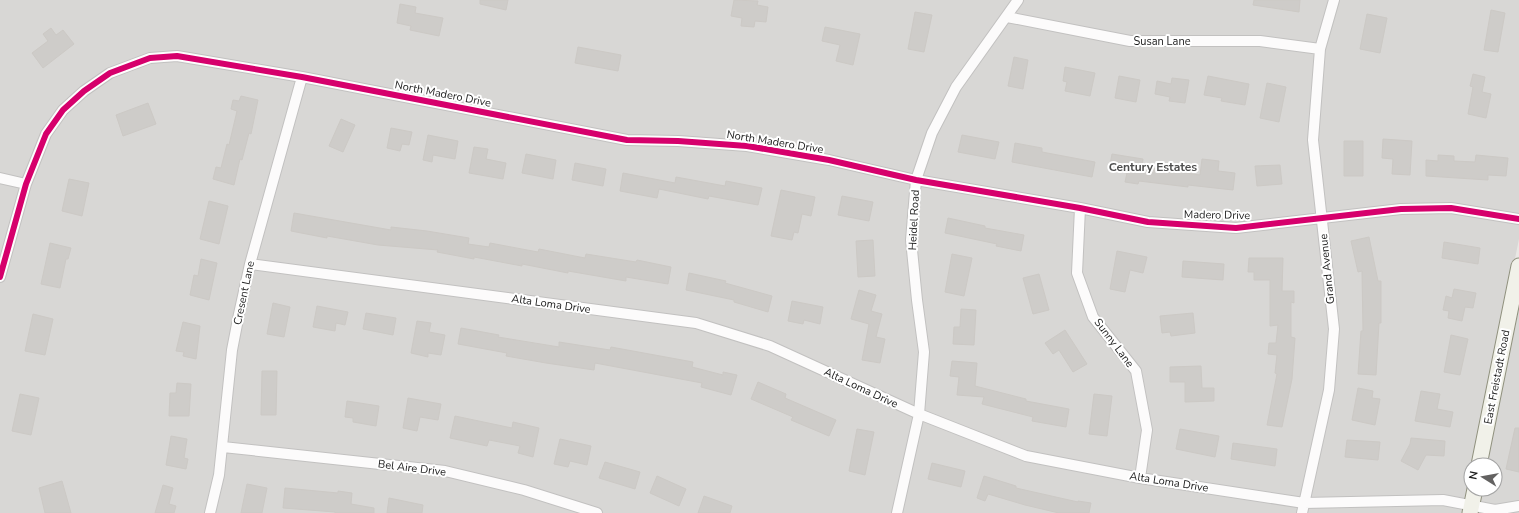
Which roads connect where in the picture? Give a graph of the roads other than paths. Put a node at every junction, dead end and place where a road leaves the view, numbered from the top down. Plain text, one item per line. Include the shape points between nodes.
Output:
1 (1018, 0) edge
2 (1334, 0) edge
3 (1007, 17) junction
4 (1320, 49) junction
5 (302, 77) junction
6 (0, 178) edge
7 (916, 180) junction
8 (26, 184) junction
9 (1080, 208) junction
10 (1321, 219) junction
11 (1519, 219) edge
12 (250, 264) junction
13 (1519, 266) edge
14 (0, 277) edge
15 (919, 414) junction
16 (222, 447) junction
17 (1481, 457) edge
18 (1140, 478) junction
19 (1472, 497) edge
20 (1519, 506) edge
21 (1303, 508) edge
22 (1470, 509) edge
23 (1497, 512) edge
24 (210, 513) edge
25 (597, 513) edge
26 (897, 513) edge

1 - 3 street, Heidel Road
2 - 4 street, Grand Avenue
3 - 4 street, Susan Lane via 1130,41 1260,41
3 - 7 street, Heidel Road via 956,87 932,133
4 - 10 street, Grand Avenue via 1313,140
5 - 7 street, North Madero Drive via 626,140 747,146 829,160
5 - 8 street, North Madero Drive via 178,56 150,58 110,73 63,110 46,134
5 - 12 street, Cresent Lane
6 - 8 street
7 - 9 street, Madero Drive
7 - 15 street, Heidel Road via 911,240 924,352
8 - 14 street, North Madero Drive
9 - 10 street, Madero Drive via 1148,222 1236,228
9 - 18 street, Sunny Lane via 1077,273 1093,317 1136,372 1147,430
10 - 11 street, Madero Drive via 1402,209 1451,208
10 - 21 street, Grand Avenue via 1334,329 1329,390
12 - 15 street, Alta Loma Drive via 696,323 770,346
12 - 16 street, Cresent Lane via 232,350
13 - 17 street, East Freistadt Road
15 - 18 street, Alta Loma Drive via 1026,456
15 - 26 street, Heidel Road
16 - 24 street, Cresent Lane via 219,475
16 - 25 street, Bel Aire Drive via 445,471 524,490
18 - 21 street, Alta Loma Drive
19 - 22 street
20 - 23 street
21 - 22 street, Alta Loma Drive via 1444,500
22 - 23 street, Alta Loma Drive

